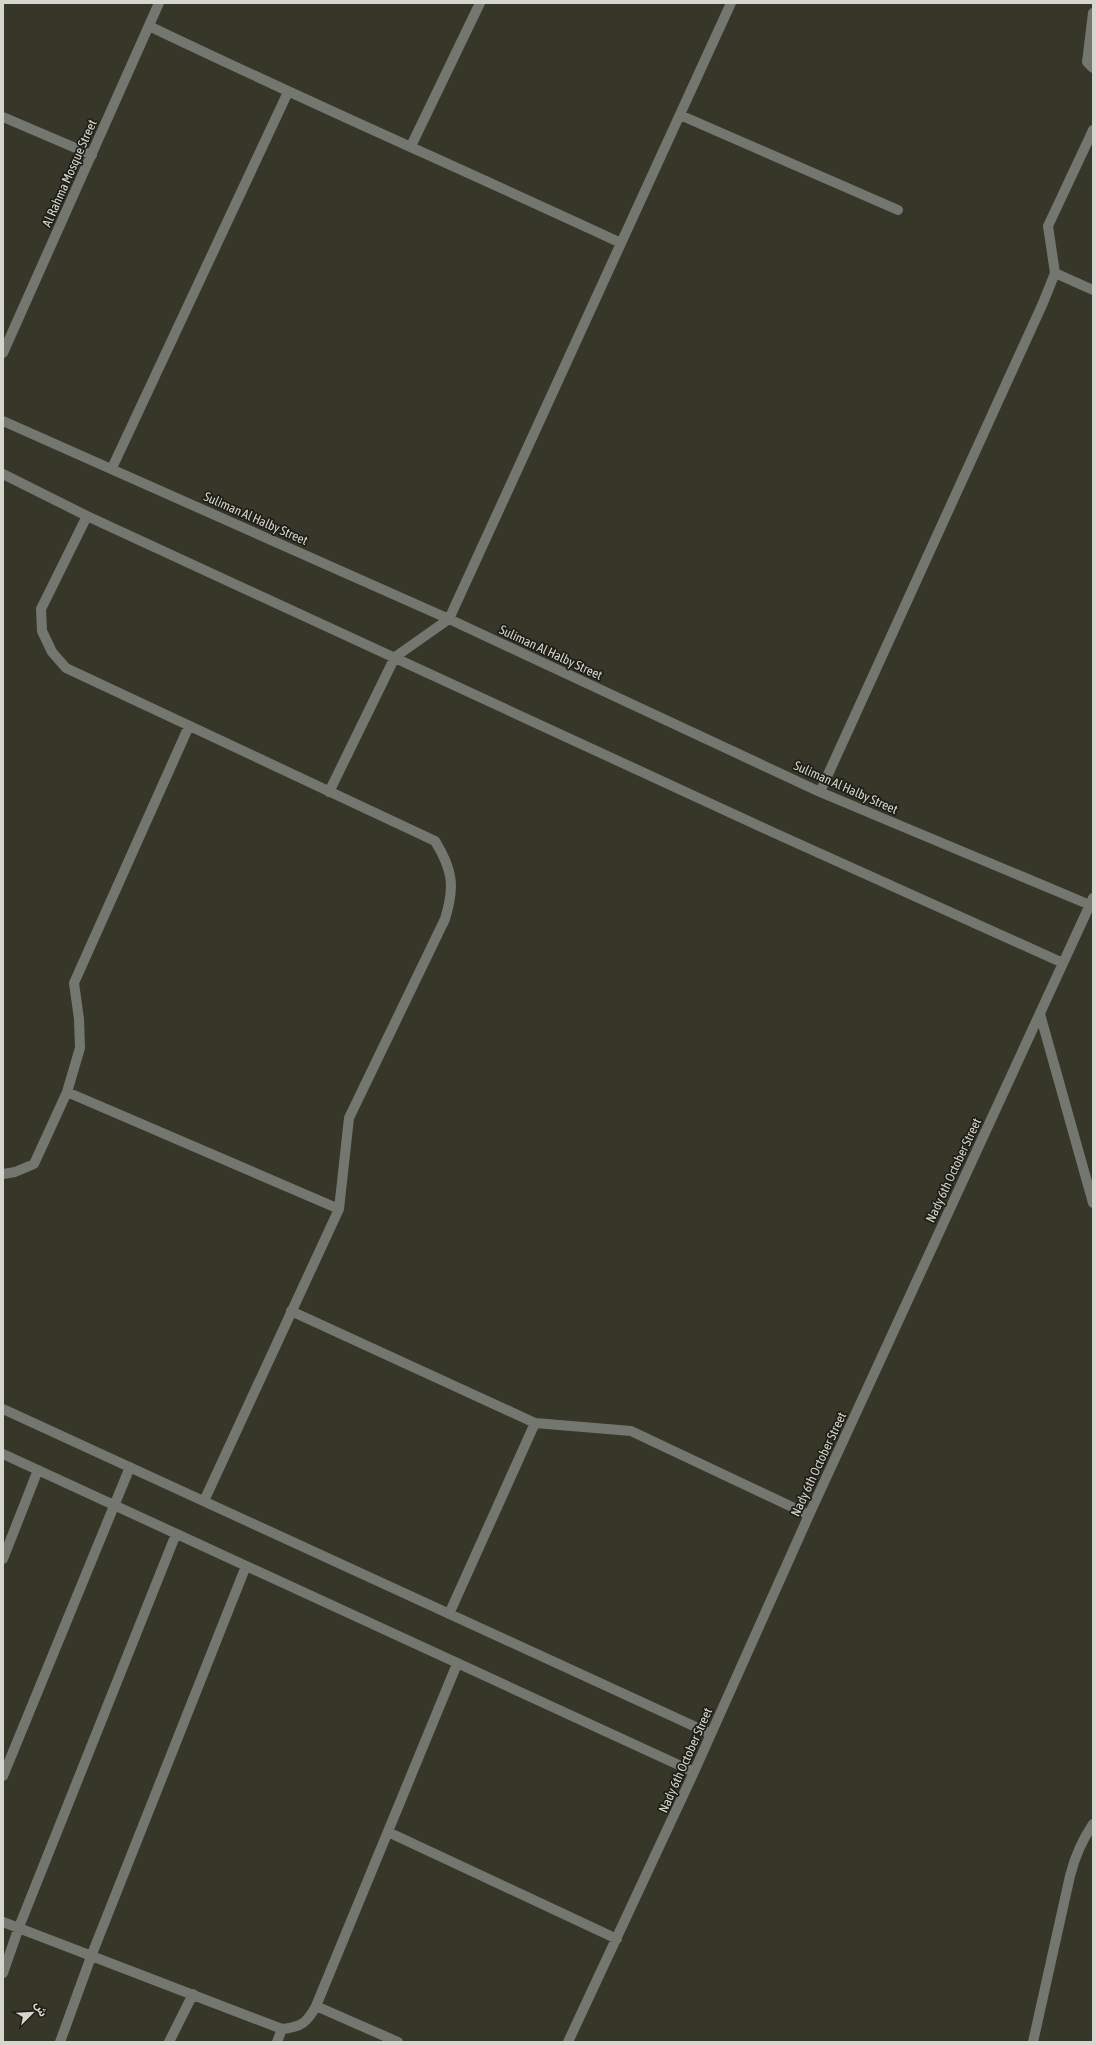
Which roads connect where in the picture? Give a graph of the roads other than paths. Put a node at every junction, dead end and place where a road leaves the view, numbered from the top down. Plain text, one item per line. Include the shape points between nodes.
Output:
1 (159, 3) edge
2 (480, 3) edge
3 (732, 3) edge
4 (1093, 13) edge
5 (149, 26) junction
6 (1093, 68) edge
7 (288, 92) junction
8 (680, 115) junction
9 (3, 117) edge
10 (1093, 130) edge
11 (411, 146) junction
12 (92, 155) junction
13 (898, 210) dead end
14 (621, 243) junction
15 (1055, 273) junction
16 (1093, 290) edge
17 (3, 353) edge
18 (3, 421) edge
19 (112, 468) junction
20 (3, 474) edge
21 (87, 516) junction
22 (449, 619) junction
23 (396, 657) junction
24 (189, 726) junction
25 (329, 792) junction
26 (820, 792) junction
27 (1091, 902) edge
28 (1063, 963) junction
29 (1040, 1014) junction
30 (67, 1092) junction
31 (3, 1174) edge
32 (1093, 1203) edge
33 (339, 1209) junction
34 (291, 1311) junction
35 (3, 1409) edge
36 (535, 1423) junction
37 (3, 1454) edge
38 (130, 1467) junction
39 (38, 1470) junction
40 (204, 1501) junction
41 (114, 1506) junction
42 (809, 1515) junction
43 (176, 1534) junction
44 (3, 1559) edge
45 (246, 1566) junction
46 (449, 1614) junction
47 (458, 1664) junction
48 (711, 1734) junction
49 (694, 1772) junction
50 (3, 1776) edge
51 (1093, 1824) edge
52 (388, 1832) junction
53 (3, 1922) edge
54 (19, 1928) junction
55 (617, 1939) junction
56 (92, 1954) junction
57 (3, 1974) edge
58 (193, 1994) junction
59 (316, 2006) junction
60 (282, 2029) junction
61 (60, 2042) edge
62 (169, 2042) edge
63 (277, 2042) edge
64 (398, 2042) edge
65 (568, 2042) edge
66 (1033, 2042) edge

1 - 5 street, Al Rahma Mosque Street
2 - 11 street
3 - 8 street
4 - 6 street via 1087,62
5 - 7 street
5 - 12 street, Al Rahma Mosque Street
7 - 11 street
7 - 19 street
8 - 13 street
8 - 14 street
9 - 12 street
10 - 15 street via 1048,226
11 - 14 street
12 - 17 street, Al Rahma Mosque Street
14 - 22 street
15 - 16 street
15 - 26 street
18 - 19 street, Suliman Al Halby Street
19 - 22 street, Suliman Al Halby Street
20 - 21 street
21 - 23 street
21 - 24 street via 41,609 42,631 52,652 66,668
22 - 23 street
22 - 26 street, Suliman Al Halby Street
23 - 25 street
23 - 28 street via 770,831
24 - 25 street
24 - 30 street via 74,983 80,1048
25 - 33 street via 435,841 446,859 452,879 451,899 445,919 349,1118
26 - 27 street, Suliman Al Halby Street
27 - 28 street, Nady 6th October Street
28 - 29 street, Nady 6th October Street
29 - 32 street
29 - 42 street, Nady 6th October Street
30 - 31 street via 34,1164
30 - 33 street
33 - 34 street
34 - 36 street
34 - 40 street
35 - 38 street
36 - 42 street via 631,1431
36 - 46 street
37 - 39 street
38 - 40 street
38 - 41 street
39 - 41 street
39 - 44 street
40 - 46 street
41 - 43 street
41 - 50 street
42 - 48 street, Nady 6th October Street
43 - 45 street
43 - 54 street
45 - 47 street
45 - 56 street
46 - 48 street
47 - 49 street
47 - 52 street
48 - 49 street, Nady 6th October Street
49 - 55 street, Nady 6th October Street
51 - 66 street via 1075,1856
52 - 55 street
52 - 59 street
53 - 54 street
54 - 56 street
54 - 57 street
55 - 65 street, Nady 6th October Street
56 - 58 street
56 - 61 street
58 - 60 street
58 - 62 street
59 - 60 street via 309,2019 295,2028
59 - 64 street
60 - 63 street

